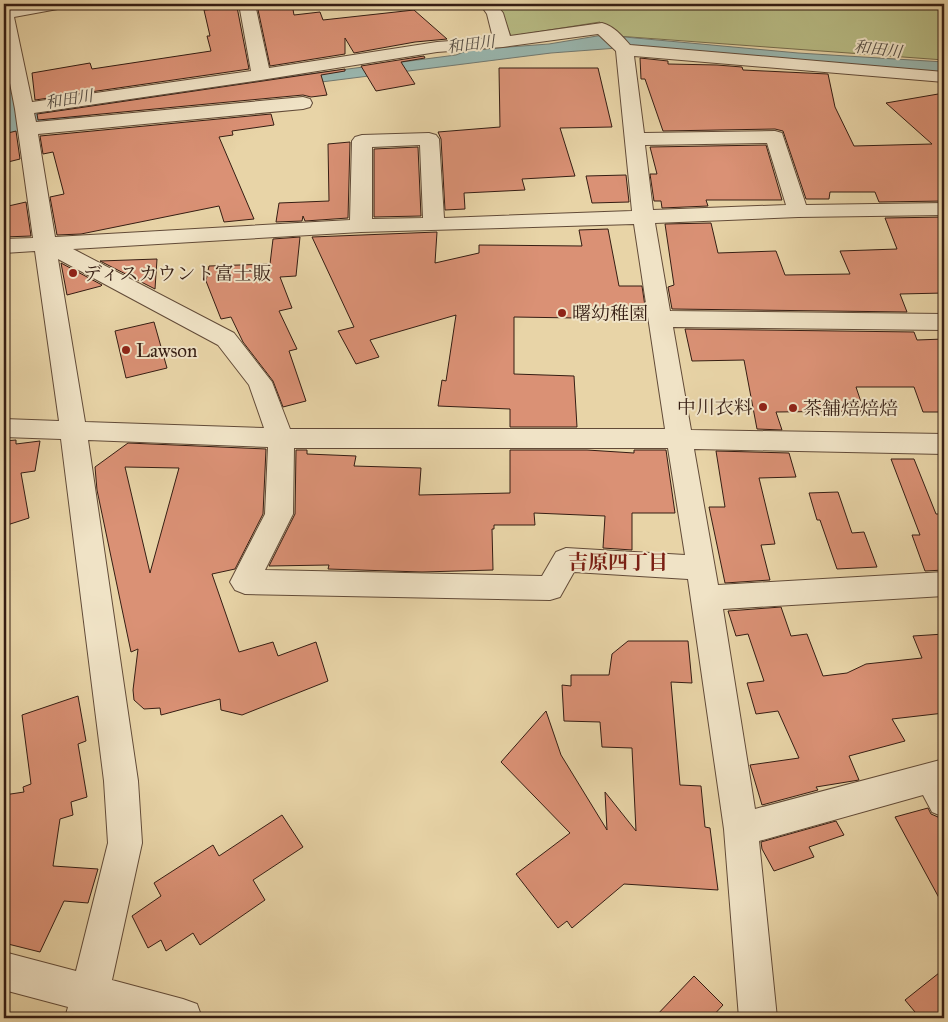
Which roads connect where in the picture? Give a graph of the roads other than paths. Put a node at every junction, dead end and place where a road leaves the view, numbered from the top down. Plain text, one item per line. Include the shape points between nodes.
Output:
1 (57, 4) edge
2 (247, 4) edge
3 (488, 4) edge
4 (4, 13) edge
5 (503, 42) junction
6 (625, 50) junction
7 (261, 76) junction
8 (944, 77) edge
9 (303, 103) dead end
10 (24, 109) junction
11 (27, 129) junction
12 (636, 139) junction
13 (944, 209) edge
14 (798, 211) junction
15 (643, 216) junction
16 (434, 224) junction
17 (362, 226) junction
18 (45, 243) junction
19 (4, 246) edge
20 (660, 319) junction
21 (944, 322) edge
22 (4, 428) edge
23 (73, 429) junction
24 (281, 438) junction
25 (680, 439) junction
26 (944, 444) edge
27 (701, 568) junction
28 (944, 584) edge
29 (706, 598) junction
30 (940, 784) edge
31 (740, 828) junction
32 (4, 971) edge
33 (87, 1006) edge
34 (183, 1018) edge
35 (758, 1018) edge

1 - 4 street
2 - 7 street
3 - 5 street via 495,13
4 - 10 street
5 - 6 street via 602,28
5 - 7 street via 437,47
6 - 8 street
6 - 12 street
7 - 10 street
9 - 11 street
10 - 11 street
11 - 18 street
12 - 14 street via 775,137
12 - 15 street
13 - 14 street
14 - 15 street
15 - 16 street
15 - 20 street
16 - 17 street
16 - 17 street via 429,139 362,141
17 - 18 street
18 - 19 street
18 - 23 street
18 - 24 street via 226,339 260,382
20 - 21 street
20 - 25 street
22 - 23 street
23 - 24 street
23 - 33 street via 121,781 125,843
24 - 25 street
24 - 27 street via 279,514 245,582 550,588 566,560
25 - 26 street
25 - 27 street
27 - 29 street
28 - 29 street
29 - 31 street
30 - 31 street
31 - 35 street
32 - 33 street
33 - 34 street

